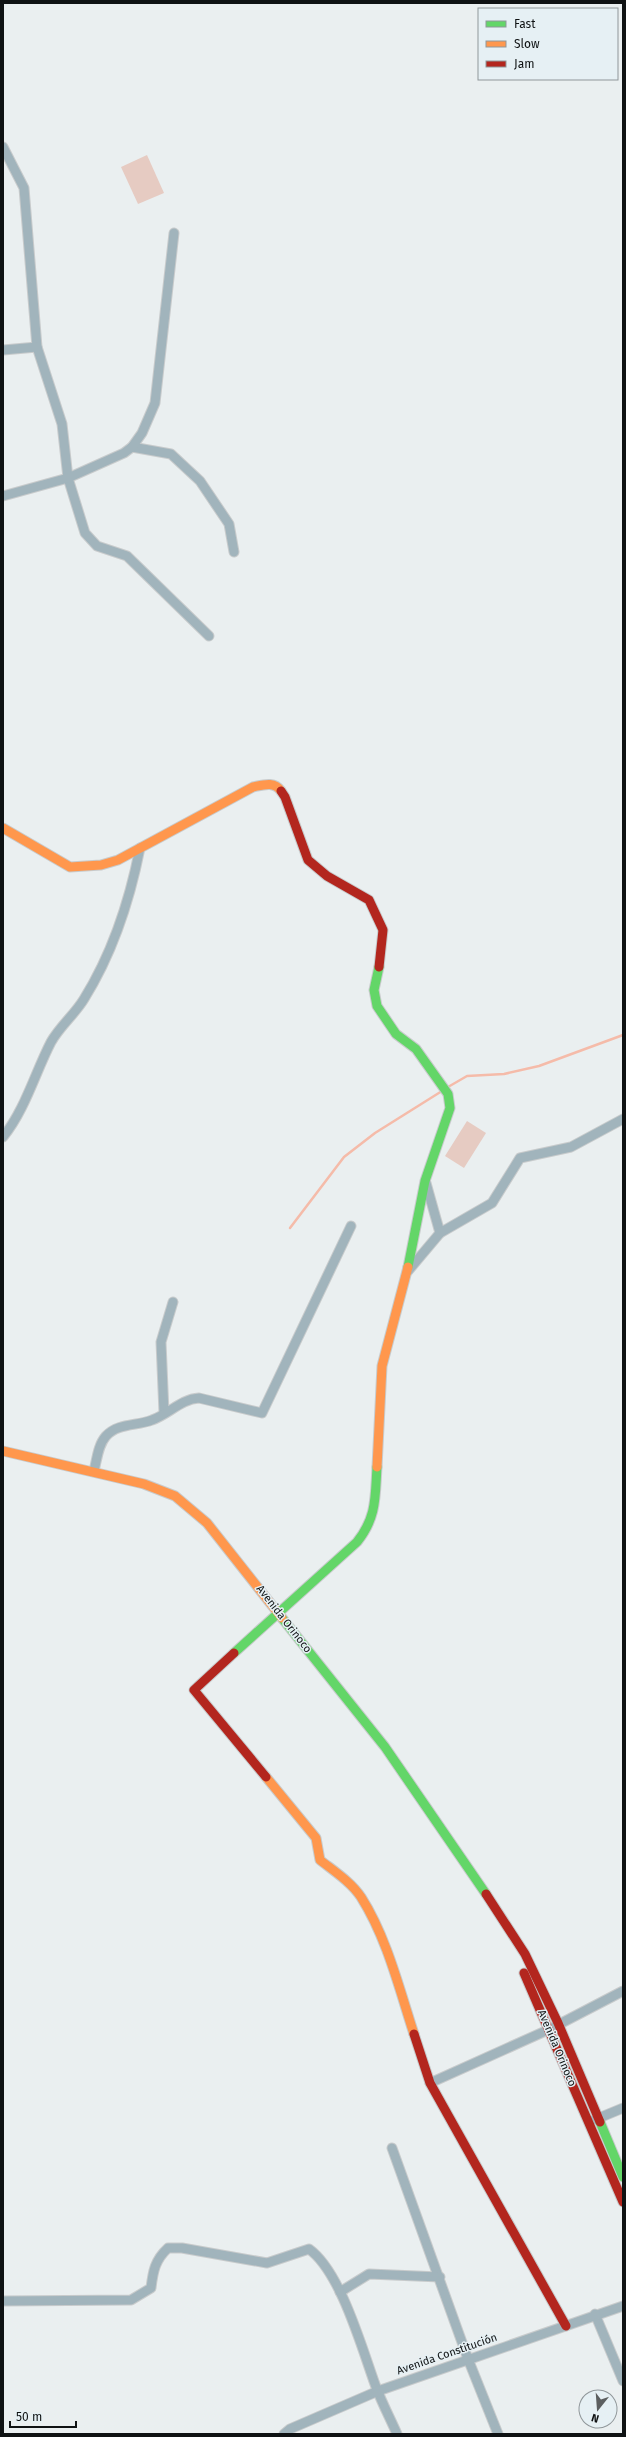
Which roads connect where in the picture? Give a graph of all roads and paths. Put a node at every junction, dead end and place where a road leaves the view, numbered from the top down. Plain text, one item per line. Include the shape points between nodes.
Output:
1 (3, 147) edge
2 (174, 234) dead end
3 (37, 347) junction
4 (3, 350) edge
5 (132, 447) junction
6 (68, 478) junction
7 (3, 496) edge
8 (234, 552) dead end
9 (209, 636) dead end
10 (3, 828) edge
11 (140, 848) junction
12 (623, 1119) edge
13 (3, 1137) edge
14 (425, 1181) junction
15 (352, 1226) dead end
16 (440, 1233) junction
17 (407, 1272) junction
18 (173, 1302) dead end
19 (164, 1414) junction
20 (3, 1451) edge
21 (94, 1471) junction
22 (280, 1613) junction
23 (487, 1896) junction
24 (623, 1991) edge
25 (558, 2023) junction
26 (550, 2029) junction
27 (430, 2083) junction
28 (623, 2108) edge
29 (593, 2121) junction
30 (392, 2148) dead end
31 (623, 2177) edge
32 (623, 2202) edge
33 (440, 2277) junction
34 (340, 2292) junction
35 (3, 2301) edge
36 (623, 2306) edge
37 (595, 2314) junction
38 (566, 2326) junction
39 (468, 2359) junction
40 (623, 2381) edge
41 (378, 2391) junction
42 (284, 2434) edge
43 (397, 2434) edge
44 (498, 2434) edge

1 - 3 street via 24,188
2 - 5 street via 155,403 142,433
3 - 4 street
3 - 6 street via 62,424
5 - 6 street
5 - 8 street via 171,454 200,481 229,524
6 - 7 street
6 - 9 street via 86,533 93,542 97,546 128,556
10 - 11 street via 70,867 101,865 118,860
11 - 13 street via 134,879 103,964 84,1000 56,1033 27,1096
11 - 14 street via 253,787 269,784 278,787 308,860 327,876 369,900 383,930 382,955 374,990 377,1006 387,1023 416,1050 448,1094 450,1108
12 - 16 street via 571,1147 520,1158 492,1203
14 - 16 street
14 - 17 street
15 - 19 street via 262,1413 191,1398
16 - 17 street
17 - 22 street via 382,1366 375,1507 368,1528 357,1542
18 - 19 street via 161,1342
19 - 21 street via 153,1420 115,1428 98,1450
20 - 21 street, Avenida Orinoco
21 - 22 street, Avenida Orinoco via 175,1496 190,1507 207,1523
22 - 23 street, Avenida Orinoco via 385,1747
22 - 27 street via 194,1690 316,1838 320,1860 343,1878 360,1896 381,1934
23 - 25 street, Avenida Orinoco via 525,1954
23 - 26 street, Avenida Orinoco
24 - 25 street
25 - 26 street
25 - 29 street, Avenida Orinoco
26 - 27 street
26 - 29 street, Avenida Orinoco
27 - 38 street
28 - 29 street
29 - 31 street, Avenida Orinoco
29 - 32 street, Avenida Orinoco
30 - 33 street
33 - 34 street via 368,2274
33 - 39 street
34 - 35 street via 319,2257 309,2249 267,2263 182,2248 168,2248 158,2256 151,2288 131,2300
34 - 41 street
36 - 37 street, Avenida Constitución
37 - 38 street, Avenida Constitución
37 - 40 street
38 - 39 street, Avenida Constitución
39 - 41 street, Avenida Constitución
39 - 44 street
41 - 42 street, Avenida Constitución via 290,2429
41 - 43 street

